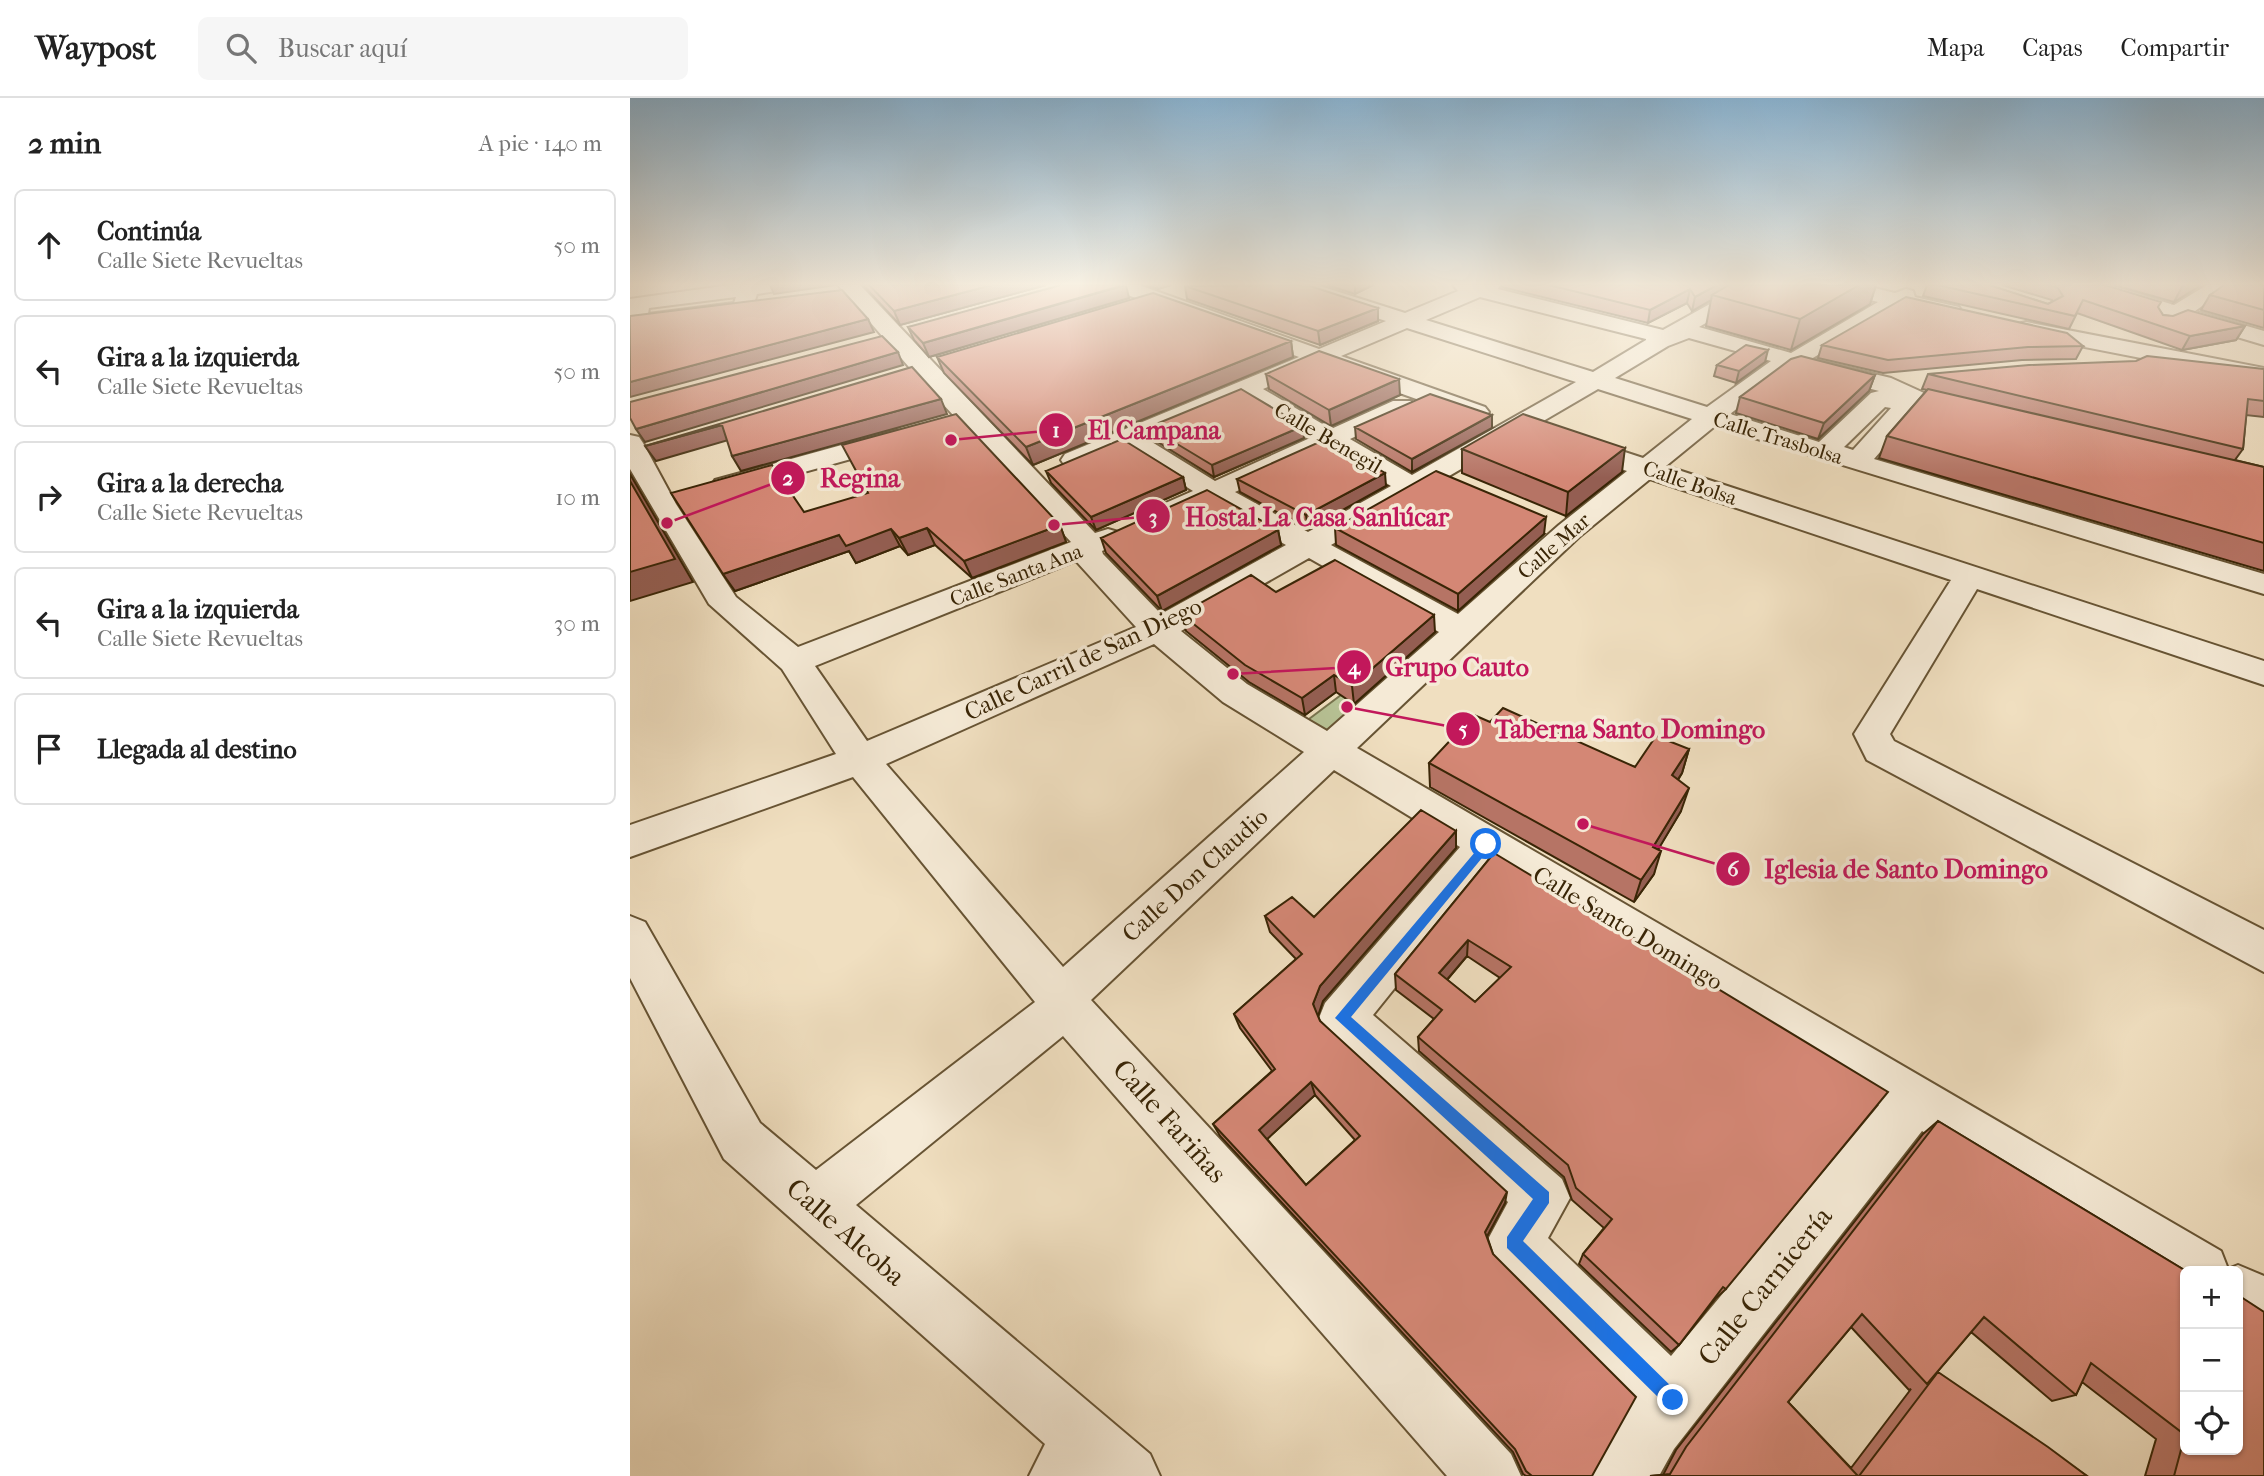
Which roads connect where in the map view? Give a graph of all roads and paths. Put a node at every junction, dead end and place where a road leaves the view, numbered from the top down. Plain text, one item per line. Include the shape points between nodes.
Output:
1 (905, 349) edge
2 (1294, 349) edge
3 (1338, 349) edge
4 (1498, 349) edge
5 (1649, 349) edge
6 (1751, 349) edge
7 (1809, 349) edge
8 (2097, 349) edge
9 (2123, 349) edge
10 (2132, 351) joint
11 (1318, 358) junction
12 (2264, 360) edge
13 (949, 362) edge
14 (1795, 362) junction
15 (2194, 363) junction
16 (923, 369) junction
17 (2264, 375) edge
18 (896, 377) edge
19 (1933, 378) edge
20 (1597, 381) junction
21 (1881, 383) junction
22 (1245, 389) junction
23 (1427, 395) junction
24 (1710, 417) junction
25 (968, 418) junction
26 (1994, 419) edge
27 (942, 425) edge
28 (1519, 426) junction
29 (915, 433) edge
30 (1128, 438) junction
31 (1330, 440) junction
32 (643, 448) edge
33 (1645, 469) junction
34 (1027, 480) junction
35 (1424, 480) junction
36 (1472, 489) edge
37 (1214, 492) junction
38 (684, 497) junction
39 (1308, 545) junction
40 (1086, 548) junction
41 (1969, 577) junction
42 (2264, 584) edge
43 (1157, 630) junction
44 (1461, 630) junction
45 (794, 660) junction
46 (2264, 673) edge
47 (1330, 752) junction
48 (860, 760) junction
49 (630, 841) edge
50 (1486, 844) junction
51 (630, 935) edge
52 (2264, 952) edge
53 (1063, 1002) junction
54 (1914, 1101) junction
55 (814, 1205) junction
56 (2193, 1266) edge
57 (2243, 1296) edge
58 (2264, 1308) edge
59 (1673, 1400) junction
60 (1092, 1464) edge
61 (1489, 1476) edge
62 (1624, 1476) edge

1 - 16 street, Calle Santo Domingo
2 - 11 street, Calle Bolsa
3 - 11 street
4 - 20 street, Calle Trasbolsa
5 - 20 street, Calle Carril de San Diego
6 - 14 street
7 - 14 street, Calle Mar
8 - 15 street via 2109,357 2099,367
9 - 10 street
10 - 15 street
11 - 22 street
11 - 23 street, Calle Bolsa
12 - 15 street
13 - 16 street
14 - 21 street
14 - 24 street, Calle Mar via 1777,368
15 - 17 street
16 - 18 street
16 - 25 street, Calle Santo Domingo
19 - 21 street
20 - 24 street, Calle Trasbolsa
20 - 28 street, Calle Carril de San Diego
21 - 26 street via 1927,402
22 - 30 street
22 - 31 street, Calle Benegil
23 - 28 street, Calle Bolsa
23 - 31 street, Calle Santa Ana
24 - 33 street, Calle Mar
24 - 42 street, Calle Trasbolsa
25 - 27 street
25 - 34 street, Calle Santo Domingo
28 - 33 street, Calle Bolsa
28 - 35 street, Calle Carril de San Diego
29 - 38 street
30 - 34 street
30 - 37 street
31 - 35 street, Calle Benegil
31 - 37 street, Calle Santa Ana
32 - 38 street, Calle Fariñas
33 - 41 street, Calle Bolsa
33 - 44 street, Calle Mar via 1557,526
34 - 40 street, Calle Santo Domingo via 1085,540
35 - 36 street, Calle Benegil
35 - 39 street, Calle Carril de San Diego
37 - 39 street
37 - 40 street, Calle Santa Ana
38 - 45 street, Calle Fariñas via 725,604
39 - 43 street, Calle Carril de San Diego
39 - 44 street
40 - 43 street, Calle Santo Domingo via 1088,556
40 - 45 street, Calle Santa Ana
41 - 46 street, Calle Bolsa
41 - 52 street via 1872,734 1880,750
43 - 47 street, Calle Santo Domingo via 1235,693
43 - 48 street, Calle Carril de San Diego
44 - 47 street, Calle Mar
45 - 48 street, Calle Fariñas
47 - 50 street, Calle Santo Domingo
47 - 53 street, Calle Don Claudio
48 - 49 street, Calle Carril de San Diego
48 - 53 street, Calle Fariñas
50 - 54 street, Calle Santo Domingo
50 - 59 street via 1342,1018 1543,1198 1513,1243
51 - 55 street, Calle Alcoba via 742,1141
53 - 55 street, Calle Don Claudio
53 - 61 street, Calle Fariñas
54 - 56 street, Calle Santo Domingo
54 - 59 street, Calle Carnicería
55 - 60 street, Calle Alcoba
57 - 58 street
59 - 62 street, Calle Carnicería

